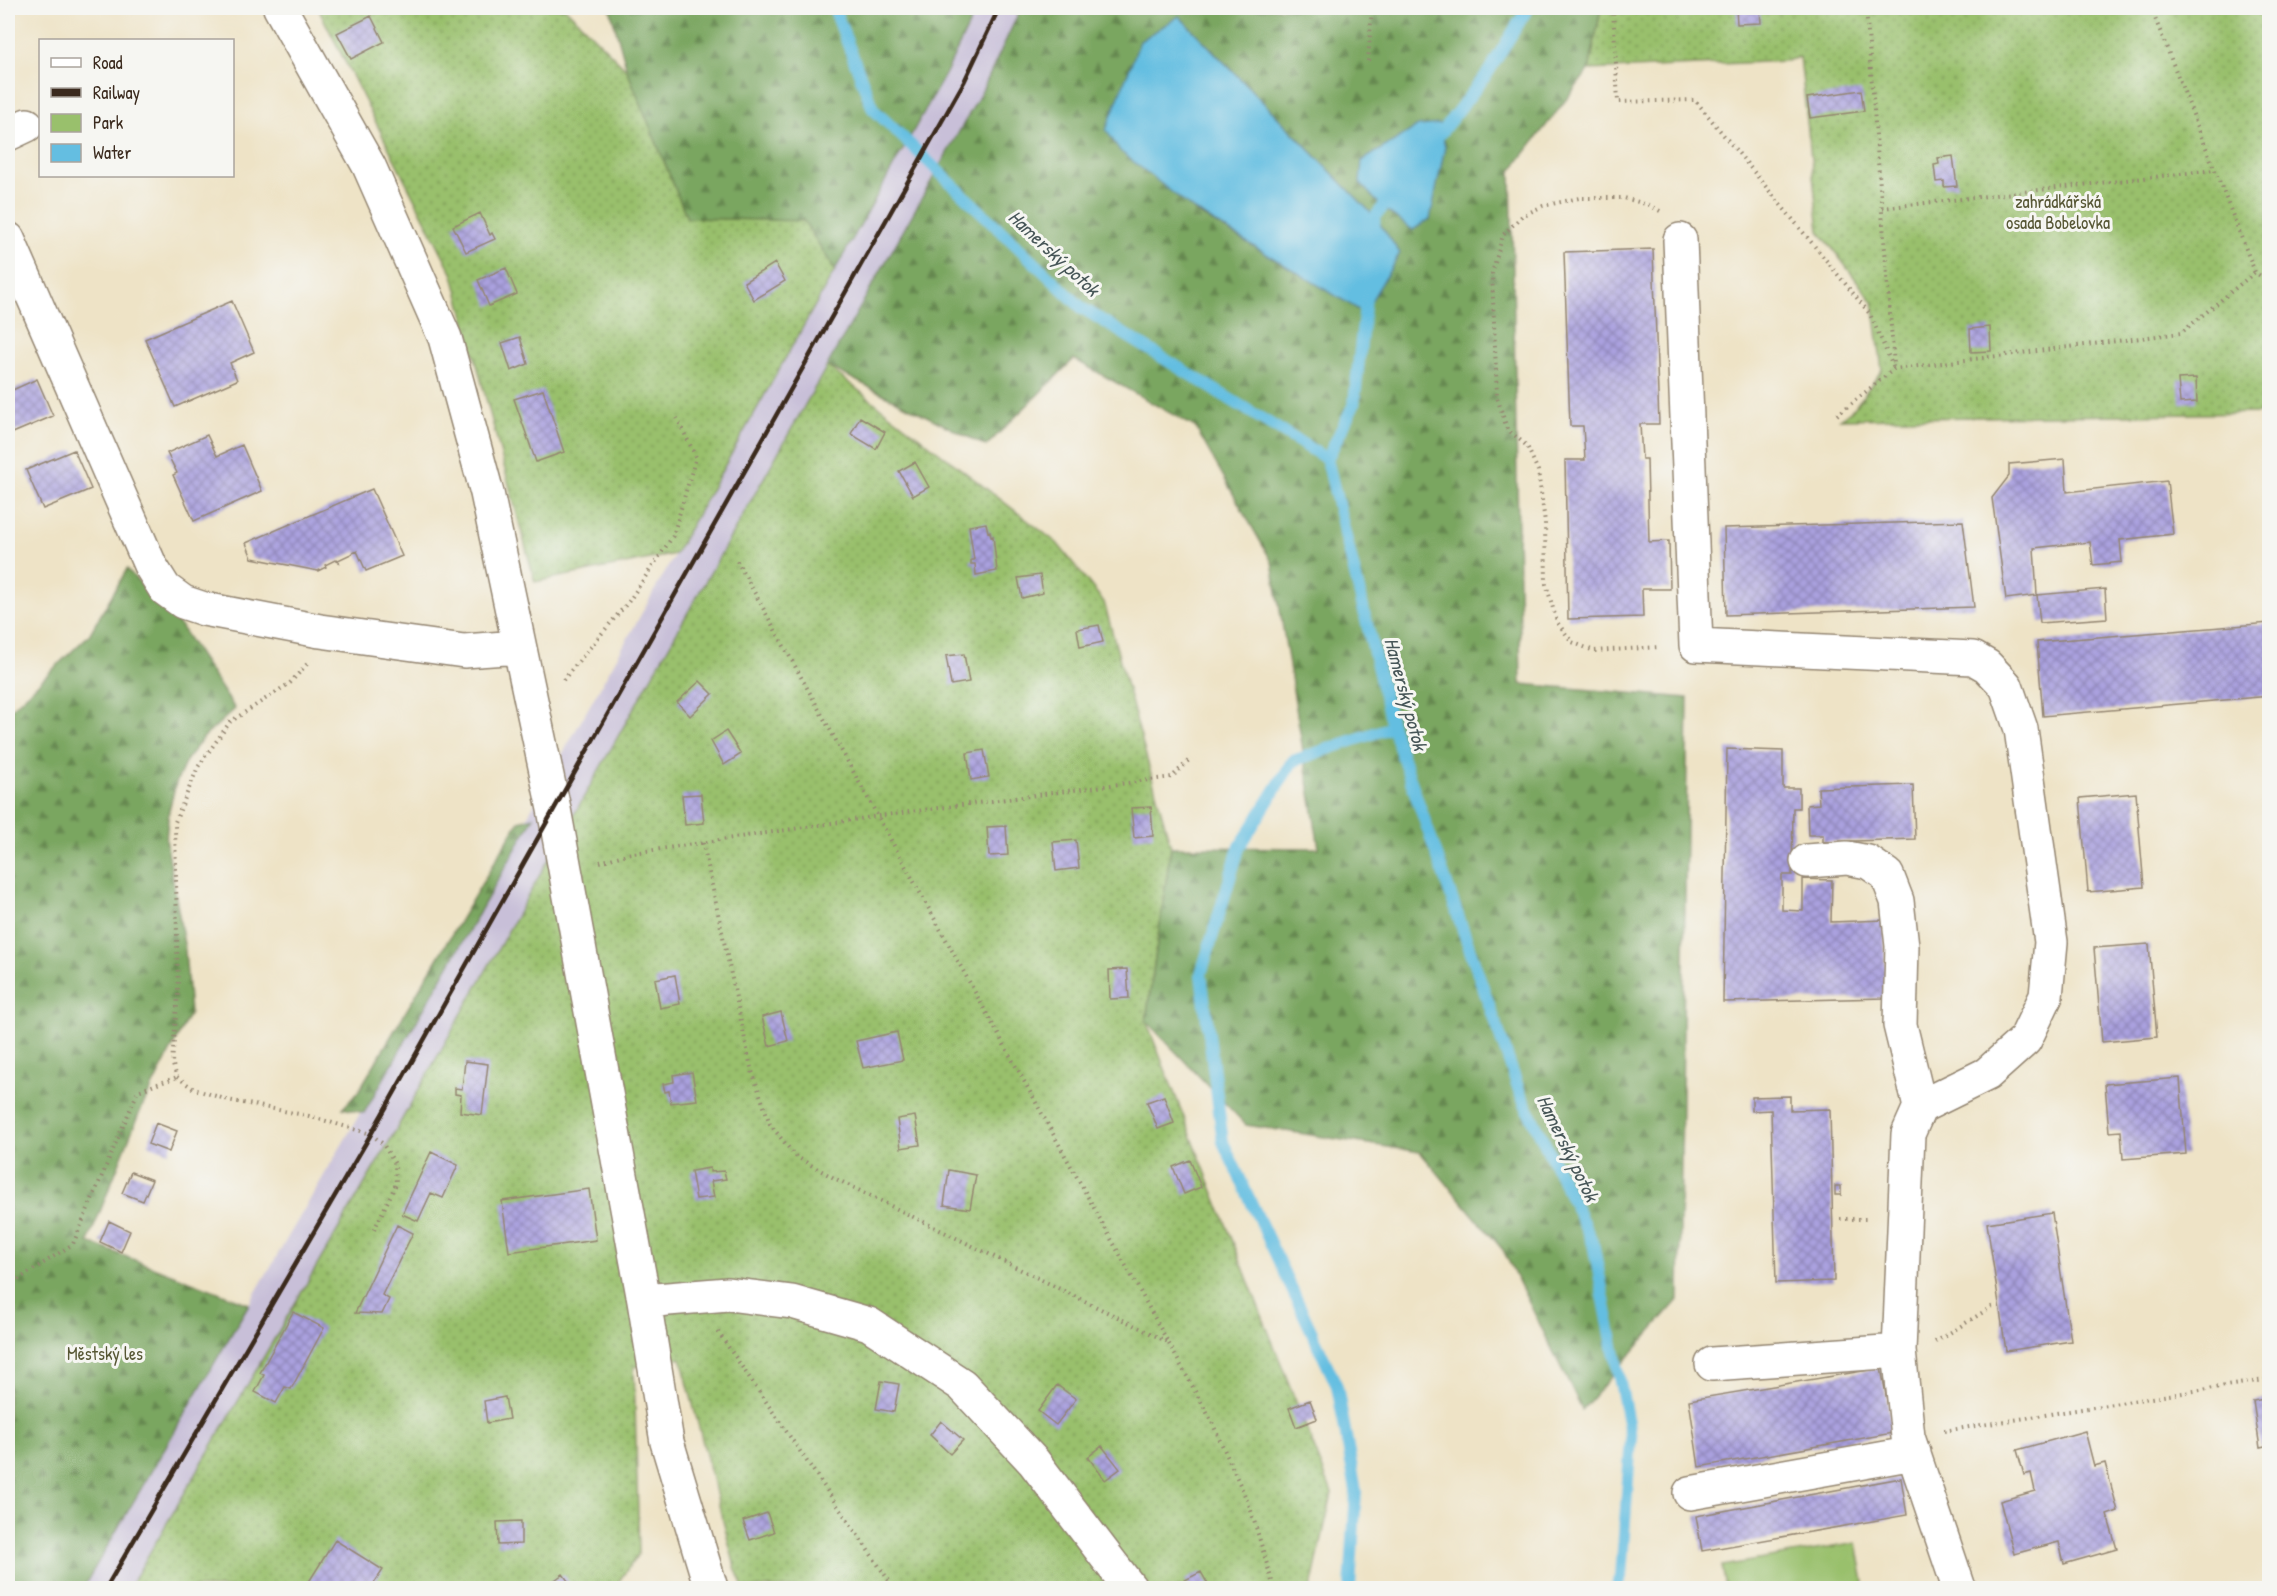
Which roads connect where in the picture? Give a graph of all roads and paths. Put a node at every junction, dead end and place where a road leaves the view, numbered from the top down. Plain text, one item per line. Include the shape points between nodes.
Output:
1 (280, 8) edge
2 (1372, 8) edge
3 (1613, 8) edge
4 (1866, 8) edge
5 (2151, 8) edge
6 (1368, 61) dead end
7 (2214, 170) junction
8 (1882, 208) junction
9 (8, 239) edge
10 (1680, 240) joint
11 (2255, 272) junction
12 (2270, 282) edge
13 (1894, 369) junction
14 (1837, 415) dead end
15 (677, 418) dead end
16 (736, 561) dead end
17 (320, 631) junction
18 (1696, 645) junction
19 (519, 646) junction
20 (533, 710) junction
21 (1190, 759) dead end
22 (879, 816) junction
23 (703, 843) junction
24 (1807, 861) dead end
25 (566, 874) junction
26 (177, 1077) junction
27 (1920, 1107) junction
28 (374, 1230) dead end
29 (8, 1286) edge
30 (693, 1297) junction
31 (644, 1301) junction
32 (1993, 1306) dead end
33 (1170, 1343) junction
34 (1899, 1352) junction
35 (1712, 1364) dead end
36 (2270, 1378) edge
37 (1911, 1445) junction
38 (1690, 1493) dead end
39 (711, 1588) edge
40 (894, 1588) edge
41 (1130, 1588) edge
42 (1274, 1588) edge
43 (1959, 1588) edge

1 - 19 street via 369,166 445,338 487,493
2 - 6 path
3 - 13 path via 1618,102 1695,100 1870,314
4 - 8 path
5 - 7 path
7 - 8 path
7 - 11 path
8 - 13 path
9 - 17 street via 150,566 165,589 183,602 204,609
10 - 18 street
10 - 18 path via 1667,215 1624,198 1579,198 1543,206 1522,216 1503,235 1492,273 1494,346 1497,397 1507,429 1527,446 1538,471 1545,522 1546,584 1557,622 1572,642 1594,651
11 - 12 path
11 - 13 path via 2181,333
13 - 14 path
15 - 20 path via 696,457 673,536 604,633
16 - 22 path
17 - 19 street via 464,651
17 - 26 path via 312,658 290,683 230,722 198,767 175,822 178,994 172,1062
18 - 27 street via 1973,658 2006,686 2021,729 2051,942 2046,996 2025,1040 1995,1067
19 - 20 street
20 - 25 street
21 - 22 path via 1172,777
22 - 23 path
22 - 33 path
23 - 25 path via 627,854
23 - 33 path via 751,1068 770,1124 795,1156
24 - 27 street via 1847,858 1868,862 1887,875 1898,901 1902,946 1900,1024
25 - 31 street
26 - 28 path via 194,1089 228,1100 309,1116 371,1134 395,1164 396,1184
26 - 29 path via 138,1091 72,1244
27 - 34 street via 1908,1134
30 - 31 street
30 - 40 path
30 - 41 street via 728,1294 792,1302 869,1324 962,1385 1034,1462
31 - 39 street via 667,1442
32 - 34 path via 1917,1354
33 - 42 path via 1211,1420 1250,1507
34 - 35 street
34 - 37 street
36 - 37 path
37 - 38 street
37 - 43 street

